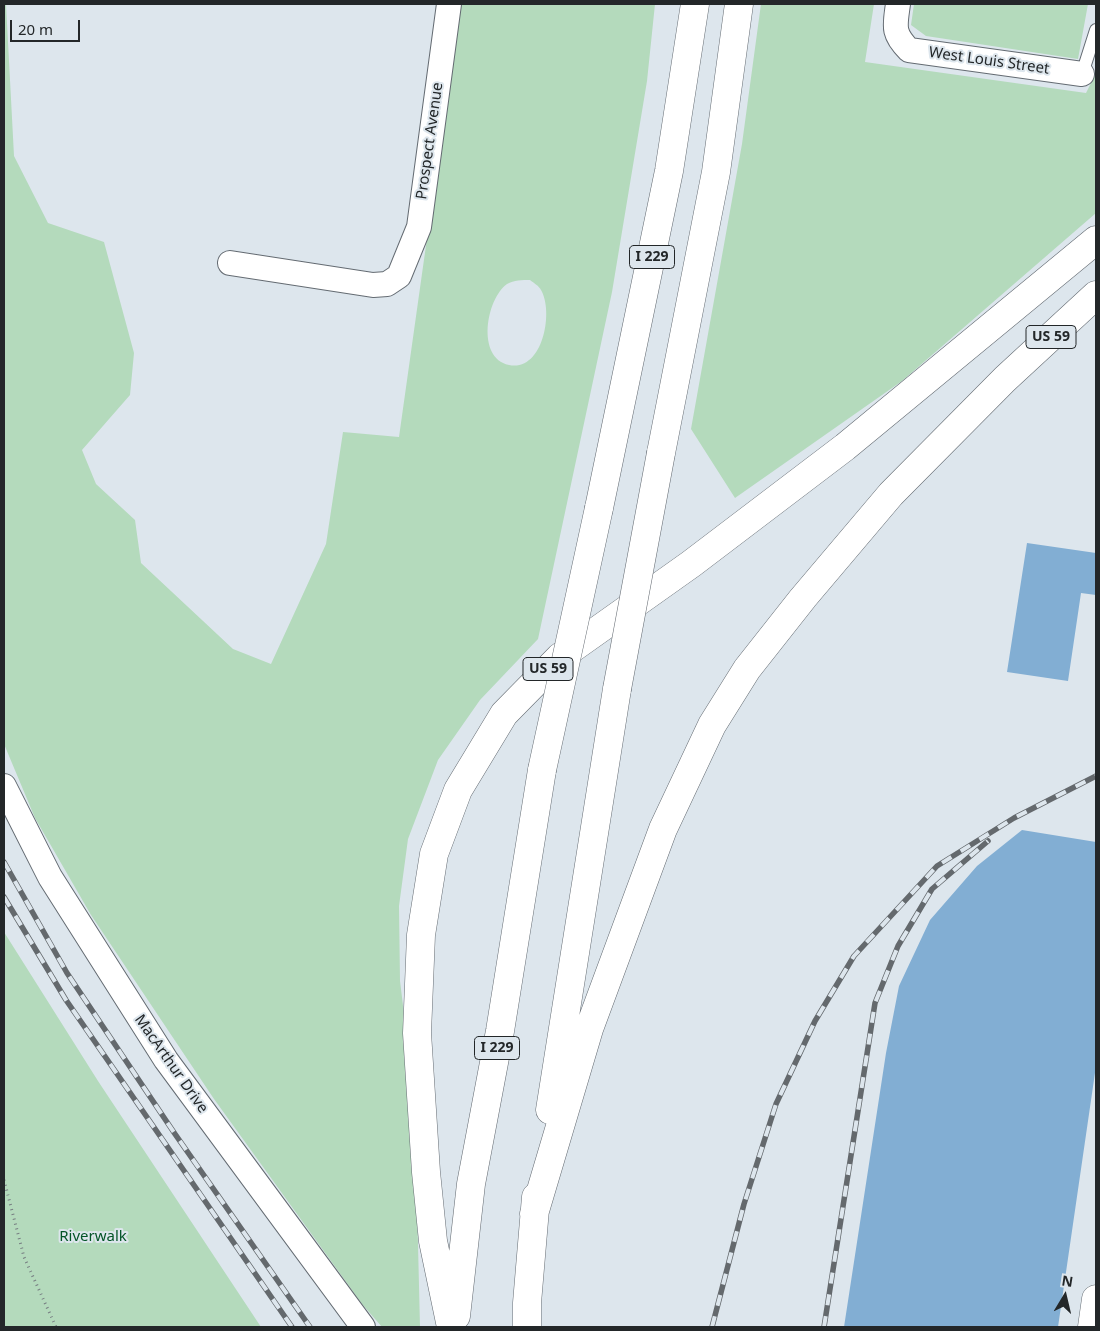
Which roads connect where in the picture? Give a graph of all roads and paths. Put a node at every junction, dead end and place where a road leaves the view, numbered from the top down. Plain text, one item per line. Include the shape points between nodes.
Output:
1 (449, 4) edge
2 (695, 4) edge
3 (739, 4) edge
4 (898, 4) edge
5 (1096, 30) edge
6 (1082, 74) joint
7 (1096, 240) edge
8 (230, 263) dead end
9 (1096, 295) edge
10 (4, 786) edge
11 (4, 1180) edge
12 (534, 1214) junction
13 (1096, 1299) edge
14 (56, 1327) edge
15 (363, 1327) edge
16 (453, 1327) edge
17 (527, 1327) edge
18 (1092, 1327) edge

1 - 8 street, Prospect Avenue via 419,227 399,276 387,284 373,285
2 - 16 main road, I 229, bridge via 669,171 542,770 500,1031 471,1184
3 - 12 main road, I 229, bridge via 716,172 617,689
4 - 6 street, West Louis Street via 895,28 900,41 909,50
5 - 6 lane
7 - 16 main road, US 59 via 845,446 691,564 560,656 504,714 458,790 434,854 422,935 417,1033 433,1241
9 - 12 main road, US 59 via 1005,379 891,494 747,669 712,726 663,829 592,1020
10 - 15 street, MacArthur Drive via 50,877 166,1060
11 - 14 path via 24,1258
12 - 17 main road, I 229
13 - 18 main road

